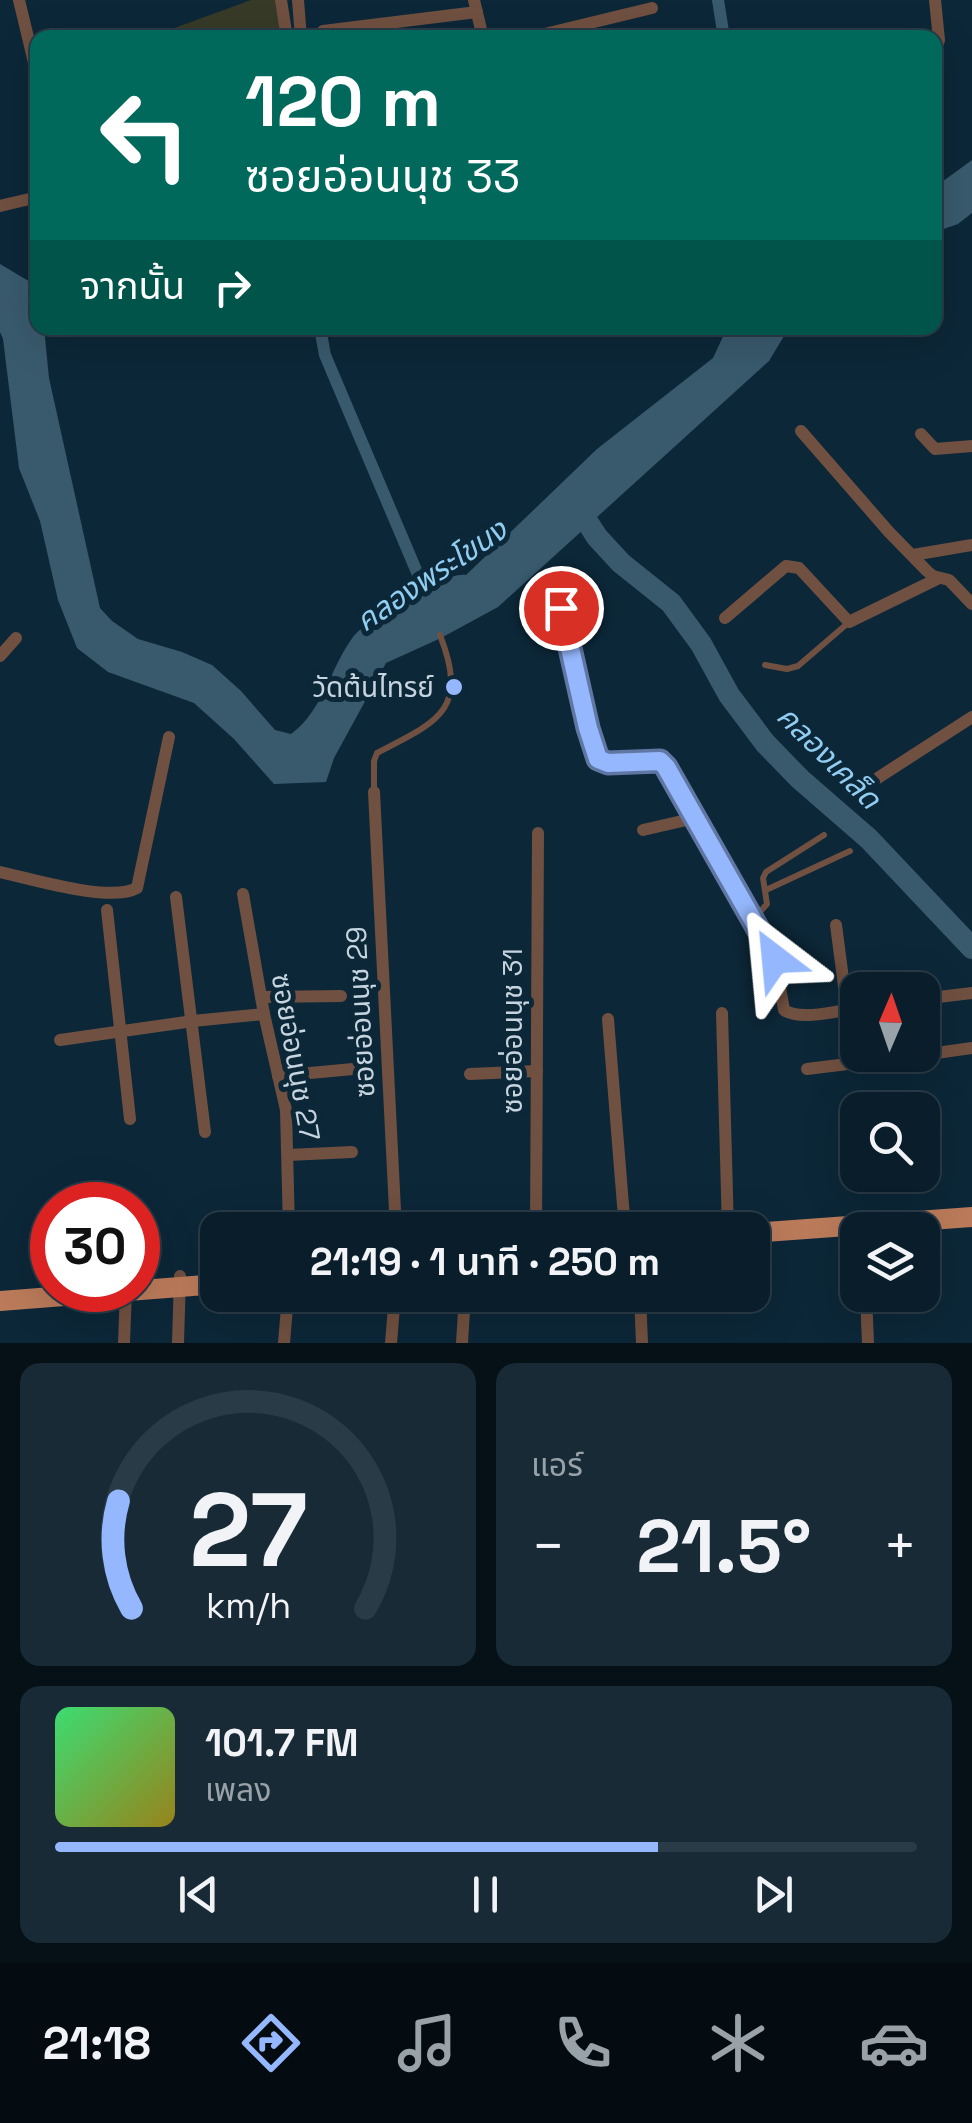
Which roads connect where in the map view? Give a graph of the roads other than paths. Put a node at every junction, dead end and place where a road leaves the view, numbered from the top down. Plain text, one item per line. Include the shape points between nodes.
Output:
1 (19, 0) edge
2 (281, 0) edge
3 (298, 0) edge
4 (935, 0) edge
5 (476, 6) edge
6 (652, 8) dead end
7 (286, 30) edge
8 (300, 30) edge
9 (335, 30) edge
10 (561, 30) edge
11 (939, 30) edge
12 (30, 48) edge
13 (30, 199) edge
14 (0, 206) edge
15 (801, 431) dead end
16 (921, 434) dead end
17 (972, 446) edge
18 (972, 545) edge
19 (913, 555) junction
20 (938, 578) junction
21 (972, 604) edge
22 (561, 608) dead end
23 (725, 618) dead end
24 (849, 622) junction
25 (440, 637) dead end
26 (16, 638) dead end
27 (0, 656) edge
28 (765, 665) dead end
29 (972, 717) edge
30 (169, 738) dead end
31 (374, 792) joint
32 (854, 794) dead end
33 (695, 818) junction
34 (643, 830) dead end
35 (538, 833) dead end
36 (824, 835) dead end
37 (850, 851) dead end
38 (0, 872) edge
39 (766, 890) junction
40 (243, 894) dead end
41 (176, 898) dead end
42 (108, 910) dead end
43 (753, 920) junction
44 (836, 925) dead end
45 (845, 972) edge
46 (972, 992) edge
47 (342, 996) dead end
48 (940, 996) edge
49 (261, 997) junction
50 (840, 1011) edge
51 (264, 1014) junction
52 (722, 1014) dead end
53 (608, 1019) dead end
54 (192, 1021) junction
55 (120, 1031) junction
56 (60, 1040) dead end
57 (972, 1048) edge
58 (940, 1052) edge
59 (840, 1065) edge
60 (807, 1069) dead end
61 (353, 1070) dead end
62 (537, 1071) junction
63 (470, 1074) dead end
64 (278, 1076) junction
65 (130, 1119) dead end
66 (205, 1132) dead end
67 (352, 1152) dead end
68 (288, 1155) junction
69 (289, 1212) edge
70 (395, 1212) edge
71 (536, 1212) edge
72 (624, 1212) edge
73 (728, 1212) edge
74 (972, 1217) edge
75 (940, 1221) edge
76 (972, 1230) edge
77 (840, 1231) edge
78 (770, 1233) edge
79 (940, 1233) edge
80 (840, 1234) edge
81 (770, 1244) edge
82 (200, 1277) edge
83 (160, 1280) edge
84 (180, 1281) junction
85 (200, 1283) edge
86 (160, 1285) edge
87 (30, 1286) edge
88 (0, 1288) edge
89 (30, 1299) edge
90 (0, 1301) edge
91 (125, 1312) edge
92 (287, 1312) edge
93 (394, 1312) edge
94 (464, 1312) edge
95 (641, 1312) edge
96 (867, 1312) edge
97 (124, 1343) edge
98 (178, 1343) edge
99 (284, 1343) edge
100 (391, 1343) edge
101 (462, 1343) edge
102 (642, 1343) edge
103 (868, 1343) edge

1 - 12 street
2 - 7 street
3 - 8 street
4 - 11 street
5 - 9 street
6 - 10 street
13 - 14 street
15 - 19 street
16 - 17 street via 935,449
18 - 19 street
19 - 20 street
20 - 21 street
20 - 24 street
22 - 33 street via 598,759 660,761
23 - 24 street via 793,566
24 - 28 lane via 798,666
25 - 31 lane via 451,666 447,708 377,753
26 - 27 street
29 - 32 street
30 - 38 street via 137,888 95,892
31 - 70 street, ซอยอ่อนนุช 29
33 - 34 street
33 - 43 street
35 - 62 street, ซอยอ่อนนุช 31
36 - 39 lane via 766,872
37 - 39 lane
39 - 43 lane via 766,904
40 - 49 street, ซอยอ่อนนุช 27
41 - 54 street
42 - 55 street
43 - 50 street via 777,965 784,1010 802,1016
44 - 45 street
46 - 48 street
47 - 49 street
49 - 51 street, ซอยอ่อนนุช 27
51 - 54 street
51 - 64 street, ซอยอ่อนนุช 27
52 - 73 street
53 - 72 street
54 - 55 street
54 - 66 street
55 - 56 street
55 - 65 street
57 - 58 street
59 - 60 street
61 - 64 street
62 - 63 street
62 - 71 street, ซอยอ่อนนุช 31
64 - 68 street, ซอยอ่อนนุช 27
67 - 68 street
68 - 69 street, ซอยอ่อนนุช 27
74 - 75 main road
76 - 79 main road
77 - 78 main road
80 - 81 main road
82 - 84 main road
83 - 84 main road
84 - 85 main road
84 - 86 main road
84 - 98 street
87 - 88 main road
89 - 90 main road
91 - 97 street
92 - 99 street
93 - 100 street
94 - 101 street
95 - 102 street
96 - 103 street

